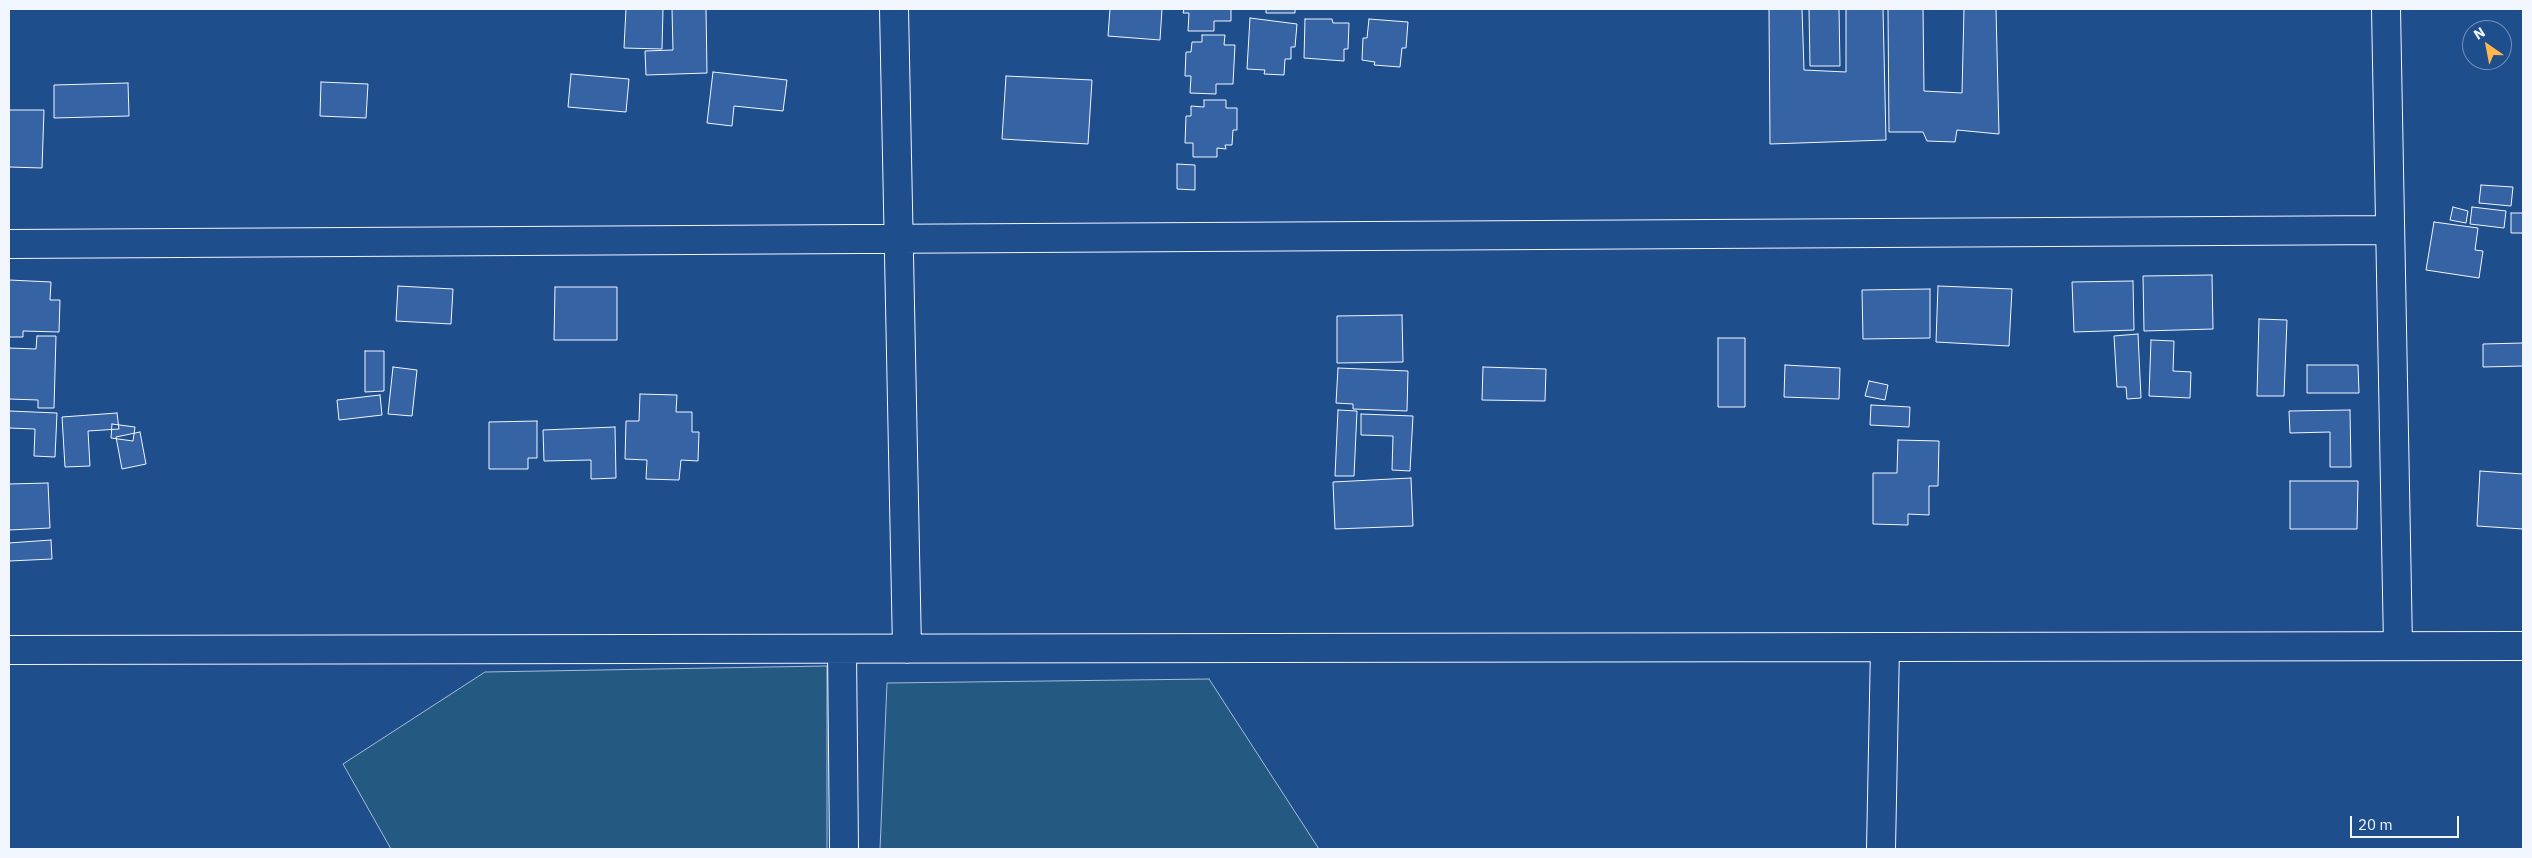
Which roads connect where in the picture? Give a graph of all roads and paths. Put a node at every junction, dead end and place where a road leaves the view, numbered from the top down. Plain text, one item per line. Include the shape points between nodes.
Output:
1 (894, 9) edge
2 (2386, 9) edge
3 (2390, 230) junction
4 (898, 238) junction
5 (9, 244) edge
6 (2398, 646) junction
7 (2523, 646) edge
8 (1884, 647) junction
9 (842, 649) junction
10 (907, 649) junction
11 (9, 650) edge
12 (844, 849) edge
13 (1881, 849) edge

1 - 4 street
2 - 3 street
3 - 4 street
3 - 6 street
4 - 5 street
4 - 10 street
6 - 7 street
6 - 8 street
8 - 10 street
8 - 13 street
9 - 10 street
9 - 11 street
9 - 12 street

